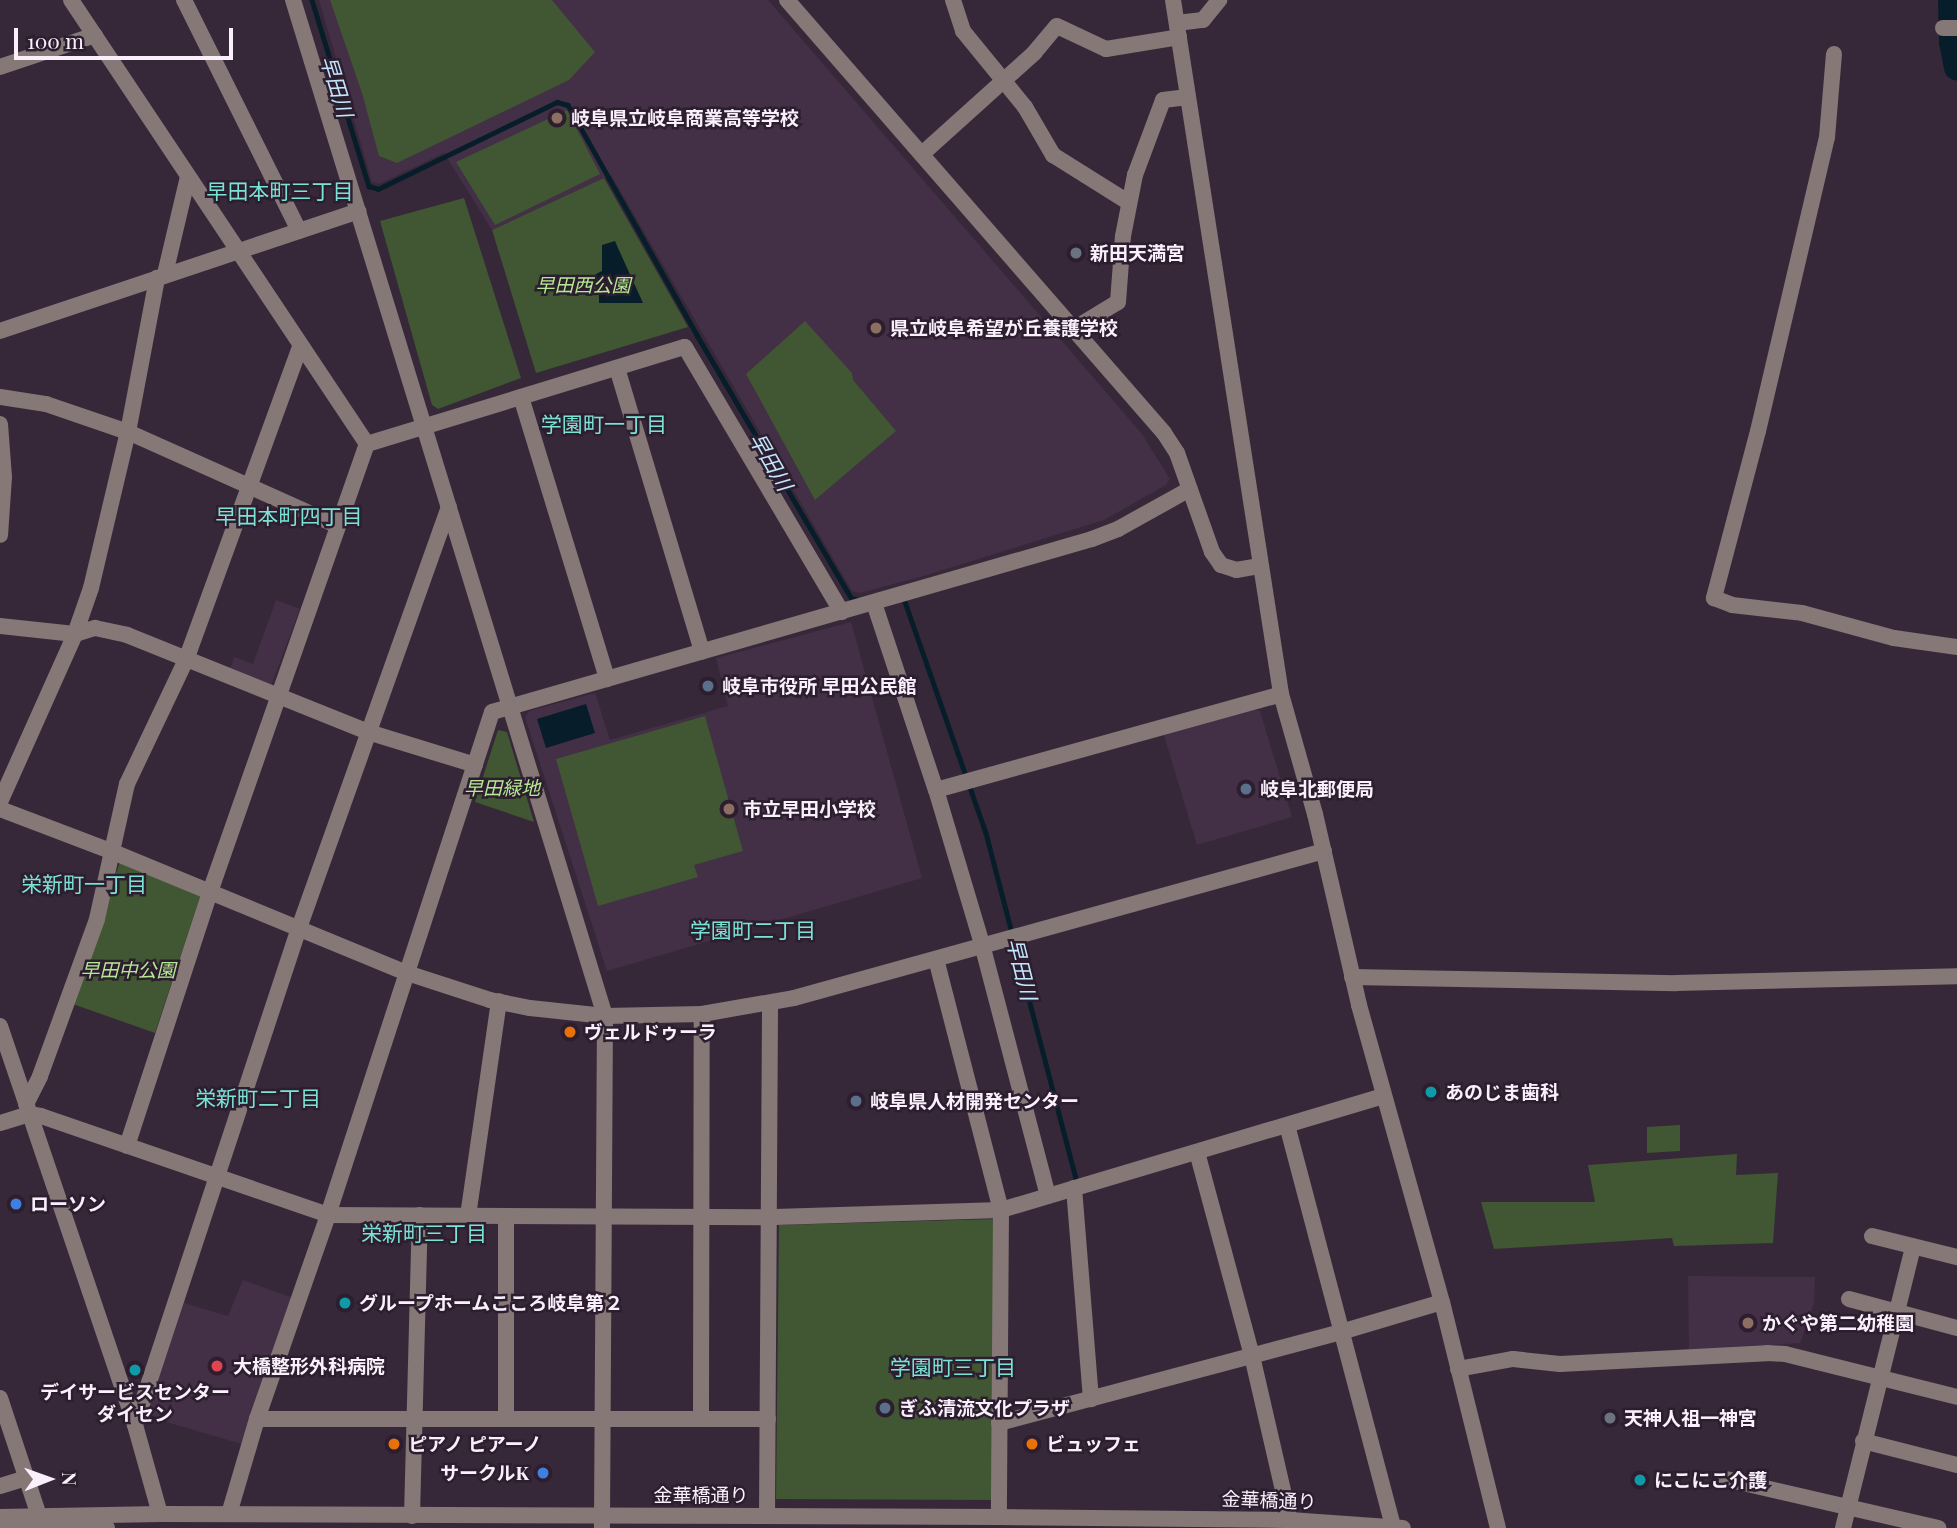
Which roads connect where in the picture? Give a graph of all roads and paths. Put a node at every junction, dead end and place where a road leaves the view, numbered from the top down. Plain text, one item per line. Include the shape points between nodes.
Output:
1 (71, 0) edge
2 (184, 0) edge
3 (293, 0) edge
4 (787, 0) edge
5 (953, 0) edge
6 (1173, 0) edge
7 (1219, 0) edge
8 (1178, 30) junction
9 (95, 35) junction
10 (1834, 54) dead end
11 (0, 67) edge
12 (1003, 78) junction
13 (1188, 97) junction
14 (922, 154) junction
15 (188, 177) junction
16 (1128, 202) junction
17 (358, 211) junction
18 (299, 231) junction
19 (238, 251) junction
20 (161, 276) junction
21 (1074, 328) junction
22 (0, 331) edge
23 (300, 346) junction
24 (617, 368) junction
25 (0, 397) edge
26 (521, 397) junction
27 (0, 424) edge
28 (425, 427) junction
29 (128, 432) junction
30 (367, 444) junction
31 (248, 486) junction
32 (1190, 489) junction
33 (449, 507) junction
34 (338, 526) junction
35 (0, 535) edge
36 (1259, 566) junction
37 (874, 603) junction
38 (842, 612) junction
39 (0, 626) edge
40 (75, 634) junction
41 (1957, 647) edge
42 (702, 652) junction
43 (186, 660) junction
44 (607, 679) junction
45 (1281, 694) junction
46 (277, 698) junction
47 (509, 707) junction
48 (368, 732) junction
49 (475, 765) junction
50 (936, 790) junction
51 (0, 802) edge
52 (0, 809) edge
53 (1324, 851) junction
54 (113, 852) junction
55 (209, 892) junction
56 (299, 928) junction
57 (982, 944) junction
58 (936, 959) junction
59 (407, 973) junction
60 (1957, 976) edge
61 (1352, 977) junction
62 (499, 1001) junction
63 (770, 1003) junction
64 (702, 1014) junction
65 (605, 1016) junction
66 (0, 1026) edge
67 (1383, 1097) junction
68 (28, 1109) junction
69 (0, 1123) edge
70 (1287, 1125) junction
71 (127, 1146) junction
72 (1197, 1152) junction
73 (217, 1178) junction
74 (1074, 1188) junction
75 (1048, 1196) junction
76 (1000, 1210) junction
77 (328, 1215) junction
78 (419, 1215) junction
79 (468, 1216) junction
80 (506, 1216) junction
81 (603, 1216) junction
82 (769, 1217) junction
83 (701, 1218) junction
84 (1872, 1236) dead end
85 (1913, 1247) junction
86 (1957, 1257) edge
87 (1849, 1299) dead end
88 (1442, 1302) junction
89 (1896, 1311) junction
90 (1957, 1328) edge
91 (1341, 1332) junction
92 (1252, 1356) junction
93 (1458, 1369) junction
94 (1879, 1379) junction
95 (1957, 1397) edge
96 (0, 1398) edge
97 (1091, 1399) junction
98 (257, 1419) junction
99 (413, 1419) junction
100 (506, 1419) junction
101 (602, 1419) junction
102 (701, 1419) junction
103 (768, 1419) junction
104 (999, 1423) junction
105 (135, 1425) junction
106 (1863, 1441) junction
107 (1957, 1465) edge
108 (26, 1478) junction
109 (1726, 1479) dead end
110 (0, 1486) edge
111 (1847, 1508) junction
112 (160, 1514) junction
113 (229, 1514) junction
114 (412, 1516) junction
115 (767, 1516) junction
116 (0, 1517) edge
117 (999, 1517) junction
118 (1290, 1520) junction
119 (602, 1522) edge
120 (41, 1524) edge
121 (1393, 1527) edge
122 (0, 1528) edge
123 (107, 1528) edge
124 (1403, 1528) edge
125 (1498, 1528) edge
126 (1843, 1528) edge
127 (1938, 1528) edge

1 - 9 street
2 - 18 street
3 - 17 street
4 - 14 street
5 - 12 street via 963,31
6 - 8 street
7 - 8 street via 1203,20
8 - 12 street via 1106,48 1057,26
8 - 13 street
9 - 11 street
9 - 15 street
10 - 41 street via 1827,137 1714,598 1732,605 1802,613 1894,638
12 - 14 street
12 - 16 street via 1053,155
13 - 16 street via 1163,100
13 - 36 street
14 - 21 street
15 - 19 street
15 - 20 street
16 - 21 street via 1118,302
17 - 18 street
17 - 28 street
18 - 19 street
19 - 20 street
19 - 23 street
20 - 22 street
20 - 29 street
21 - 32 street via 1164,433
23 - 30 street
23 - 31 street
24 - 26 street
24 - 38 street via 685,346
24 - 42 street
25 - 29 street via 46,404
26 - 28 street
26 - 44 street
27 - 35 street via 5,477
28 - 30 street
28 - 33 street
29 - 31 street
29 - 40 street via 91,588
30 - 34 street
31 - 34 street
31 - 43 street
32 - 36 street via 1221,565 1236,570
32 - 37 street via 1105,534
33 - 47 street
33 - 48 street
34 - 46 street
36 - 45 street
37 - 38 street
37 - 50 street
38 - 42 street
39 - 40 street
40 - 43 street via 94,628 127,635
40 - 51 street
42 - 44 street
43 - 46 street
43 - 54 street via 127,784
44 - 47 street
45 - 50 street
45 - 53 street
46 - 48 street
46 - 55 street
47 - 49 street via 492,712
47 - 65 street
48 - 49 street
48 - 56 street
49 - 59 street
50 - 57 street
52 - 54 street
53 - 57 street
53 - 61 street
54 - 55 street
54 - 68 street via 97,919
55 - 56 street
55 - 71 street
56 - 59 street
56 - 73 street
57 - 58 street
57 - 75 street
58 - 63 street
58 - 76 street
59 - 62 street
59 - 77 street
60 - 61 street via 1676,983
61 - 67 street
62 - 65 street
62 - 79 street
63 - 64 street
63 - 82 street
64 - 65 street
64 - 83 street
65 - 81 street
66 - 68 street
67 - 70 street
67 - 88 street
68 - 69 street
68 - 71 street
68 - 105 street
70 - 72 street
70 - 91 street
71 - 73 street
72 - 74 street
72 - 92 street
73 - 77 street
73 - 105 street
74 - 75 street
74 - 97 street
75 - 76 street
76 - 82 street
76 - 104 street
77 - 78 street
77 - 98 street
78 - 79 street
78 - 99 street
79 - 80 street
80 - 81 street
80 - 100 street
81 - 83 street
81 - 101 street
82 - 83 street
82 - 103 street
83 - 102 street
84 - 85 street
85 - 86 street
85 - 89 street
87 - 89 street
88 - 91 street
88 - 93 street
89 - 90 street
89 - 94 street
91 - 92 street
91 - 121 street
92 - 97 street
92 - 118 street
93 - 94 street via 1513,1359 1560,1364 1767,1353
93 - 125 street
94 - 95 street
94 - 106 street
96 - 108 street
97 - 104 street
98 - 99 street
98 - 113 street
99 - 100 street
99 - 114 street
100 - 101 street
101 - 102 street
101 - 119 street
102 - 103 street
103 - 115 street
104 - 117 street
105 - 112 street
106 - 107 street
106 - 111 street
108 - 110 street
108 - 120 street
109 - 111 street
111 - 126 street
111 - 127 street
112 - 113 street, 金華橋通り
112 - 120 street, 金華橋通り
113 - 114 street, 金華橋通り
114 - 119 street, 金華橋通り
115 - 117 street, 金華橋通り
115 - 119 street, 金華橋通り
116 - 120 street, 金華橋通り
117 - 118 street, 金華橋通り
118 - 121 street, 金華橋通り
120 - 122 street, 金華橋通り
120 - 123 street, 金華橋通り
121 - 124 street, 金華橋通り

